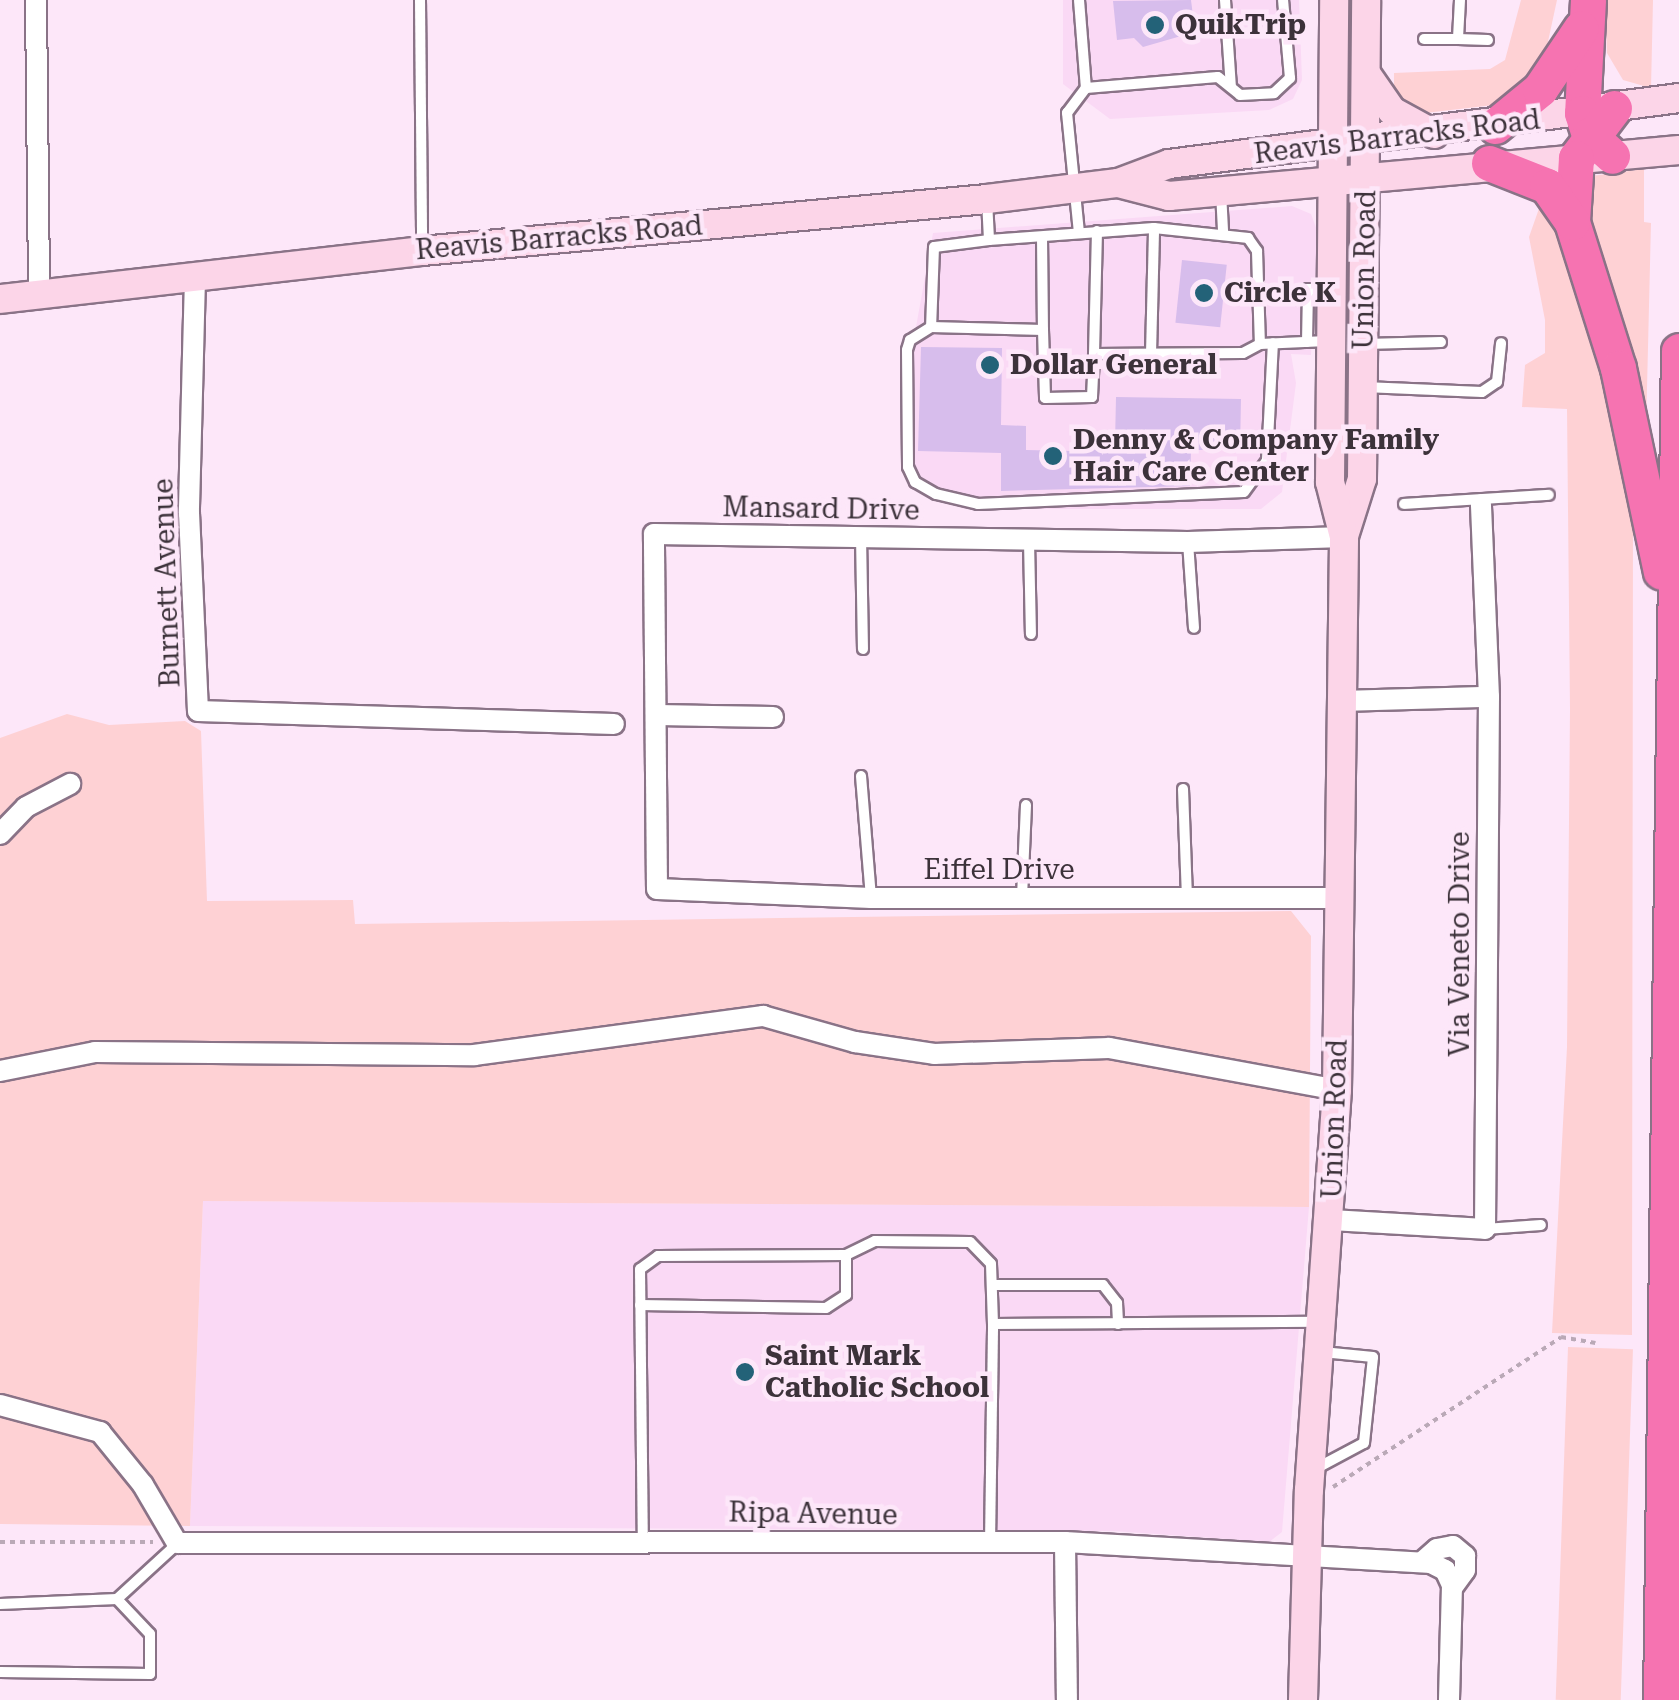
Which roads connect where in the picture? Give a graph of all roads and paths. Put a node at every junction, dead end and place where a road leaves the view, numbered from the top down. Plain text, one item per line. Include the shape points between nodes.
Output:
1 (36, 0) edge
2 (420, 0) edge
3 (1079, 0) edge
4 (1225, 0) edge
5 (1283, 0) edge
6 (1334, 0) edge
7 (1366, 0) edge
8 (1460, 0) edge
9 (1586, 11) edge
10 (1458, 39) junction
11 (1424, 40) dead end
12 (1488, 40) dead end
13 (1367, 75) junction
14 (1230, 86) junction
15 (1086, 88) junction
16 (1679, 98) edge
17 (1495, 126) junction
18 (1434, 134) junction
19 (1595, 134) junction
20 (1367, 142) junction
21 (1334, 146) junction
22 (1679, 150) edge
23 (1489, 163) junction
24 (1366, 176) junction
25 (1333, 180) junction
26 (1118, 183) junction
27 (1072, 189) junction
28 (1221, 192) junction
29 (988, 199) junction
30 (1572, 222) junction
31 (1154, 228) junction
32 (1097, 231) junction
33 (1222, 231) junction
34 (1079, 233) junction
35 (1042, 236) junction
36 (989, 240) junction
37 (422, 250) junction
38 (195, 278) junction
39 (40, 296) junction
40 (0, 299) edge
41 (931, 328) junction
42 (1043, 330) junction
43 (1319, 341) junction
44 (1441, 342) dead end
45 (1273, 343) junction
46 (1501, 343) dead end
47 (1260, 344) junction
48 (1364, 344) junction
49 (1679, 352) edge
50 (1094, 354) junction
51 (1151, 354) junction
52 (1363, 387) junction
53 (1549, 495) dead end
54 (1404, 504) dead end
55 (1481, 504) junction
56 (861, 536) junction
57 (1344, 536) junction
58 (1029, 540) junction
59 (1188, 542) junction
60 (1194, 628) dead end
61 (1031, 634) dead end
62 (1675, 642) junction
63 (863, 649) dead end
64 (1489, 697) junction
65 (1342, 701) junction
66 (658, 714) junction
67 (772, 717) dead end
68 (614, 724) dead end
69 (861, 776) dead end
70 (70, 784) dead end
71 (1183, 789) dead end
72 (1026, 805) dead end
73 (0, 834) edge
74 (657, 890) joint
75 (1188, 896) junction
76 (1022, 897) junction
77 (872, 898) junction
78 (1340, 898) junction
79 (0, 1071) edge
80 (1337, 1090) junction
81 (1331, 1220) junction
82 (1541, 1226) dead end
83 (1485, 1229) junction
84 (846, 1255) junction
85 (992, 1285) junction
86 (640, 1305) junction
87 (1323, 1322) junction
88 (993, 1324) junction
89 (1118, 1324) junction
90 (1595, 1343) dead end
91 (1320, 1352) junction
92 (0, 1405) edge
93 (1321, 1479) junction
94 (643, 1539) junction
95 (0, 1542) edge
96 (1066, 1542) junction
97 (178, 1543) junction
98 (990, 1544) junction
99 (1305, 1556) junction
100 (116, 1599) junction
101 (0, 1604) edge
102 (0, 1672) edge
103 (1067, 1700) edge
104 (1303, 1700) edge
105 (1449, 1700) edge
106 (1660, 1700) edge

1 - 39 street
2 - 37 lane
3 - 15 lane
4 - 14 lane
5 - 14 lane via 1290,78 1274,93 1240,95
6 - 21 main road, Union Road
7 - 13 main road, Union Road
8 - 10 lane
9 - 17 highway via 1540,89
9 - 19 highway
10 - 11 lane
10 - 12 lane
13 - 18 main road via 1392,111
13 - 20 main road, Union Road
14 - 15 lane via 1218,77
15 - 27 lane via 1067,112
16 - 19 main road, Reavis Barracks Road
17 - 18 main road, Reavis Barracks Road
17 - 19 main road, Reavis Barracks Road
18 - 20 main road, Reavis Barracks Road
19 - 22 main road, Reavis Barracks Road
19 - 23 main road, Reavis Barracks Road
19 - 30 highway
20 - 21 main road, Reavis Barracks Road
20 - 24 main road, Union Road
21 - 25 main road, Union Road
21 - 26 main road, Reavis Barracks Road via 1169,164
23 - 24 main road, Reavis Barracks Road
23 - 30 highway via 1546,186
24 - 25 main road, Reavis Barracks Road
24 - 48 main road, Union Road
25 - 28 main road, Reavis Barracks Road
25 - 43 main road, Union Road via 1332,288
26 - 27 main road, Reavis Barracks Road
26 - 28 main road, Reavis Barracks Road via 1169,196
27 - 29 main road, Reavis Barracks Road
27 - 34 lane
28 - 33 lane
29 - 36 lane
29 - 37 main road, Reavis Barracks Road
30 - 62 highway via 1618,368
31 - 32 lane
31 - 33 lane
31 - 51 lane
32 - 34 lane
32 - 50 lane
33 - 47 lane via 1248,238 1258,251
34 - 35 lane
35 - 36 lane
35 - 42 lane
36 - 41 lane via 956,239 934,247
37 - 38 main road, Reavis Barracks Road
38 - 39 main road, Reavis Barracks Road
38 - 68 street, Burnett Avenue via 189,512 198,711
39 - 40 main road, Reavis Barracks Road
41 - 42 lane
41 - 45 lane via 910,340 907,350 908,468 936,494 978,504 1244,492 1267,460
42 - 50 lane via 1045,398 1092,397
43 - 45 lane
43 - 57 main road, Union Road via 1330,482
44 - 48 lane
45 - 47 lane
46 - 52 lane via 1496,382 1482,392
47 - 51 lane via 1242,353
48 - 52 main road, Union Road
49 - 62 highway
50 - 51 lane
52 - 57 main road, Union Road via 1362,479
53 - 55 lane
54 - 55 lane
55 - 64 street, Via Veneto Drive
56 - 58 street, Mansard Drive
56 - 63 lane
56 - 66 street, Mansard Drive via 654,534
57 - 59 street, Mansard Drive
57 - 65 main road, Union Road
58 - 59 street, Mansard Drive
58 - 61 lane
59 - 60 lane
62 - 106 highway
64 - 65 street
64 - 83 street, Via Veneto Drive
65 - 78 main road, Union Road
66 - 67 street
66 - 74 street, Mansard Drive
69 - 77 lane
70 - 73 street via 26,807
71 - 75 lane
72 - 76 lane
74 - 77 street, Eiffel Drive
75 - 76 street, Eiffel Drive
75 - 78 street, Eiffel Drive
76 - 77 street, Eiffel Drive
78 - 80 main road, Union Road
79 - 80 street via 95,1052 474,1055 763,1016 855,1042 934,1054 1109,1048
80 - 81 main road, Union Road
81 - 83 street
81 - 87 main road, Union Road
82 - 83 lane
84 - 85 lane via 874,1241 970,1242 991,1264
84 - 86 lane via 658,1256 640,1269
84 - 86 lane via 846,1295 826,1308
85 - 88 lane
85 - 89 lane via 1102,1285 1117,1303
86 - 94 lane
87 - 89 lane
87 - 91 main road, Union Road
88 - 89 lane
88 - 98 lane
90 - 93 path via 1561,1337
91 - 93 main road, Union Road
91 - 93 lane via 1372,1356 1364,1442
92 - 97 street via 100,1432
93 - 99 main road, Union Road
94 - 97 street, Ripa Avenue
94 - 98 street, Ripa Avenue
95 - 97 path
96 - 98 street, Ripa Avenue
96 - 99 street, Ripa Avenue
96 - 103 street
97 - 100 lane
99 - 104 main road, Union Road
99 - 105 street, Ripa Avenue via 1422,1562 1437,1548 1453,1546 1465,1556 1465,1570 1449,1579
100 - 101 lane
100 - 102 lane via 150,1634 150,1674

